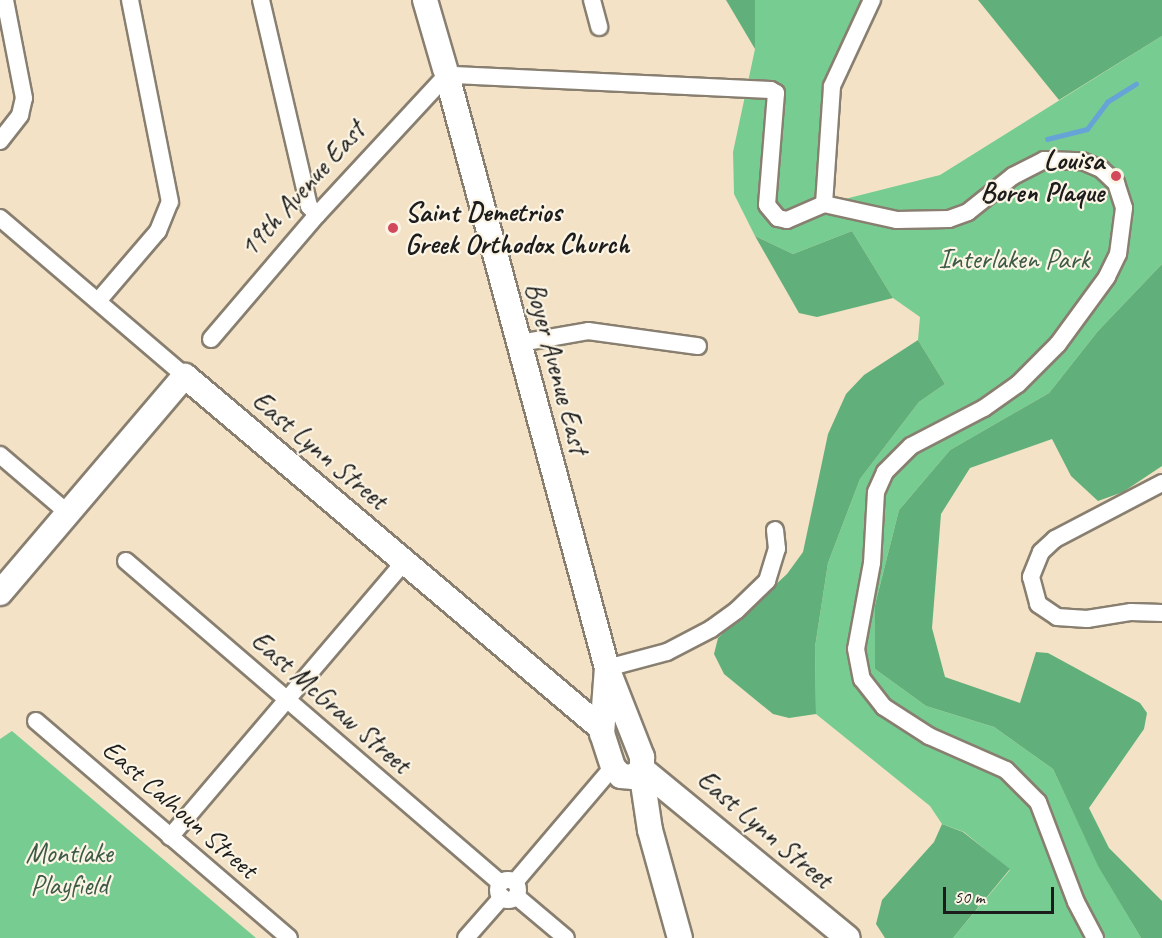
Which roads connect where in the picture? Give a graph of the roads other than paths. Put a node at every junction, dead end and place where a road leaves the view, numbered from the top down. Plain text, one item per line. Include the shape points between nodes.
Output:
1 (5, 0) edge
2 (130, 0) edge
3 (261, 0) edge
4 (425, 0) edge
5 (592, 0) edge
6 (872, 0) edge
7 (600, 27) dead end
8 (447, 77) junction
9 (0, 141) edge
10 (824, 204) junction
11 (317, 215) junction
12 (0, 218) edge
13 (98, 301) junction
14 (211, 339) dead end
15 (520, 343) junction
16 (698, 346) dead end
17 (185, 376) junction
18 (0, 455) edge
19 (1162, 483) edge
20 (68, 513) junction
21 (775, 530) dead end
22 (126, 561) dead end
23 (404, 562) junction
24 (0, 593) edge
25 (1162, 613) edge
26 (607, 668) junction
27 (288, 701) junction
28 (628, 718) junction
29 (36, 721) dead end
30 (601, 727) junction
31 (614, 769) junction
32 (641, 769) junction
33 (704, 818) junction
34 (650, 830) junction
35 (170, 837) junction
36 (508, 889) junction
37 (843, 937) edge
38 (289, 938) edge
39 (466, 938) edge
40 (566, 938) edge
41 (680, 938) edge
42 (1095, 938) edge

1 - 9 street via 24,98 20,115
2 - 13 street via 170,202 158,231
3 - 11 street via 309,206
4 - 8 street, Boyer Avenue East
5 - 7 street
6 - 10 street via 832,86
8 - 10 street via 750,87 776,93 767,205 778,218 787,220
8 - 11 street, 19th Avenue East
8 - 15 street, Boyer Avenue East
10 - 42 street via 897,220 949,219 968,212 1027,167 1058,160 1082,161 1101,169 1122,195 1124,222 1118,254 1107,277 1058,344 1018,384 984,408 911,446 885,472 876,492 872,563 856,649 862,679 884,707 928,736 1006,770 1038,801 1076,902
11 - 14 street, 19th Avenue East
12 - 13 street, East Lynn Street
13 - 17 street, East Lynn Street
15 - 16 street via 588,331
15 - 26 street, Boyer Avenue East
17 - 20 street
17 - 23 street, East Lynn Street
18 - 20 street
19 - 25 street via 1054,539 1041,552 1031,577 1038,604 1057,616 1087,619 1131,612
20 - 24 street
21 - 26 street via 777,549 767,581 737,610 667,652
22 - 27 street, East McGraw Street
23 - 27 street
23 - 30 street, East Lynn Street
26 - 28 street, Boyer Avenue East
26 - 30 street, Boyer Avenue East
27 - 35 street
27 - 36 street, East McGraw Street
28 - 30 street via 611,714
28 - 32 street, Boyer Avenue East via 642,757
29 - 35 street, East Calhoun Street
30 - 31 street
31 - 32 street via 627,778
31 - 34 street
31 - 36 street
32 - 33 street, East Lynn Street
32 - 34 street
33 - 34 street via 672,811
33 - 37 street, East Lynn Street
34 - 41 street
35 - 38 street, East Calhoun Street
36 - 39 street
36 - 40 street, East McGraw Street

